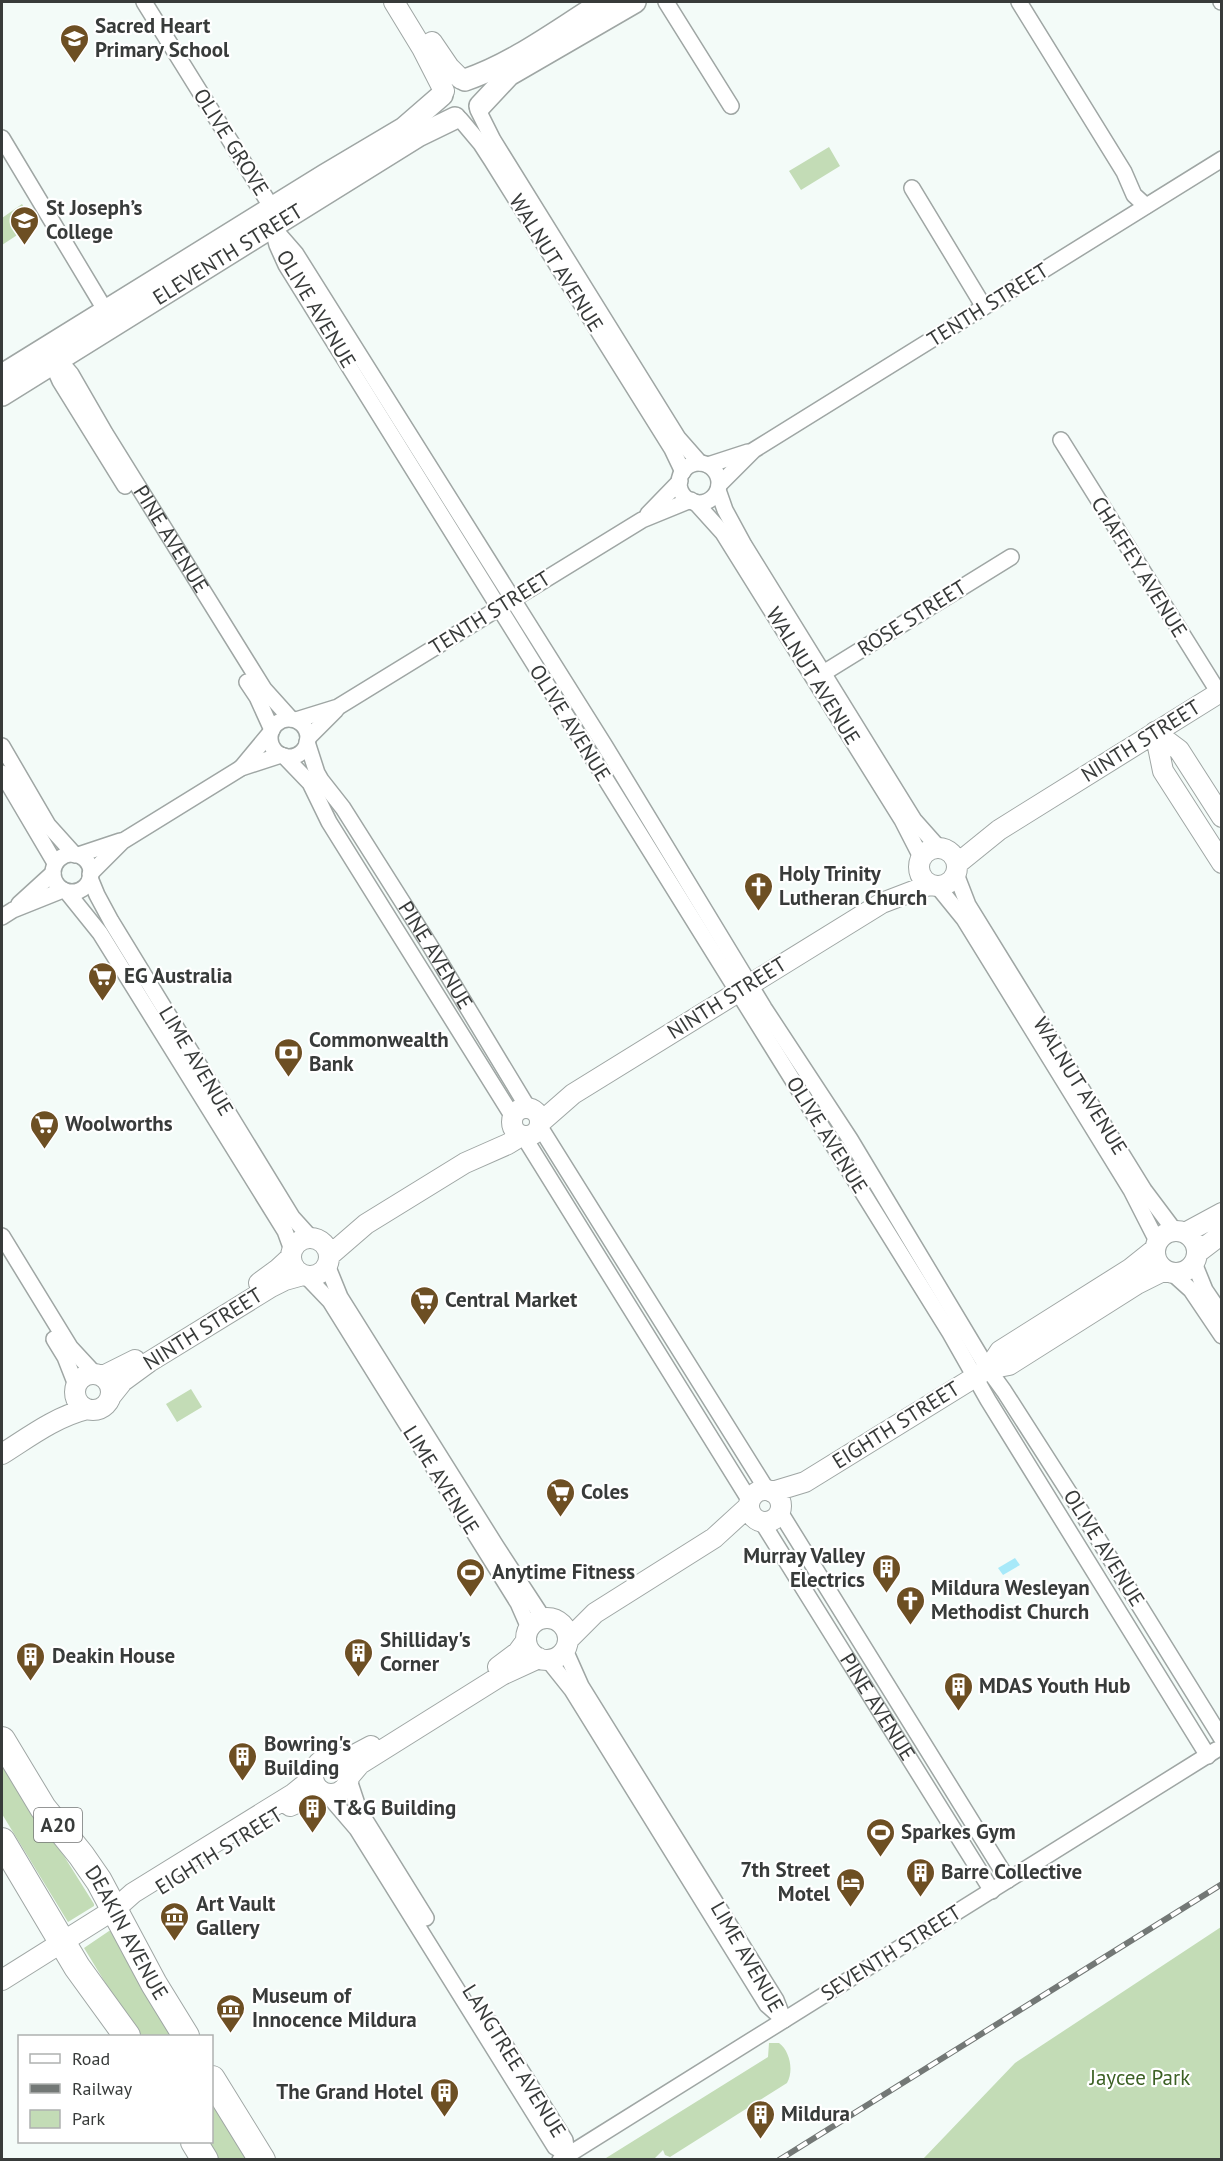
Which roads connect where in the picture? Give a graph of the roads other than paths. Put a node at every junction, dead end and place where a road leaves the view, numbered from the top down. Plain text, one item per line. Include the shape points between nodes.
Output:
1 (144, 2) edge
2 (394, 2) edge
3 (407, 2) edge
4 (603, 2) edge
5 (635, 2) edge
6 (666, 2) edge
7 (1019, 2) edge
8 (453, 86) junction
9 (731, 106) dead end
10 (468, 113) junction
11 (2, 138) edge
12 (1221, 159) edge
13 (912, 188) dead end
14 (1146, 206) junction
15 (275, 218) junction
16 (984, 307) junction
17 (110, 318) junction
18 (50, 354) junction
19 (2, 375) edge
20 (2, 395) edge
21 (1061, 440) dead end
22 (754, 450) junction
23 (704, 464) junction
24 (681, 477) junction
25 (718, 487) junction
26 (693, 501) junction
27 (642, 520) junction
28 (1011, 557) dead end
29 (513, 599) junction
30 (499, 608) junction
31 (819, 676) junction
32 (1220, 692) edge
33 (338, 707) junction
34 (294, 719) junction
35 (271, 732) junction
36 (1155, 732) junction
37 (308, 740) junction
38 (2, 746) edge
39 (282, 755) junction
40 (241, 768) junction
41 (2, 773) edge
42 (1221, 817) edge
43 (123, 841) junction
44 (77, 855) junction
45 (940, 860) junction
46 (1221, 863) edge
47 (54, 868) junction
48 (90, 876) junction
49 (933, 886) junction
50 (65, 891) junction
51 (882, 903) junction
52 (7, 913) edge
53 (442, 967) junction
54 (426, 977) junction
55 (743, 988) junction
56 (527, 1123) junction
57 (1221, 1213) edge
58 (605, 1232) junction
59 (1180, 1232) junction
60 (1221, 1234) edge
61 (2, 1236) edge
62 (589, 1242) junction
63 (1156, 1245) junction
64 (322, 1250) junction
65 (291, 1253) junction
66 (2, 1256) edge
67 (1195, 1258) junction
68 (1168, 1271) junction
69 (305, 1276) junction
70 (1221, 1316) edge
71 (1221, 1336) edge
72 (981, 1373) junction
73 (99, 1375) junction
74 (75, 1387) junction
75 (111, 1396) junction
76 (87, 1410) junction
77 (2, 1443) edge
78 (2, 1454) edge
79 (775, 1500) junction
80 (755, 1512) junction
81 (792, 1530) junction
82 (774, 1542) junction
83 (595, 1613) junction
84 (539, 1627) junction
85 (555, 1652) junction
86 (1221, 1739) edge
87 (2, 1740) edge
88 (1221, 1747) edge
89 (1208, 1755) junction
90 (338, 1759) junction
91 (349, 1778) junction
92 (321, 1788) junction
93 (2, 1841) edge
94 (993, 1856) junction
95 (976, 1866) junction
96 (1008, 1880) junction
97 (992, 1891) junction
98 (115, 1909) junction
99 (63, 1943) junction
100 (2, 1980) edge
101 (784, 2020) junction
102 (126, 2035) edge
103 (185, 2035) edge
104 (213, 2081) edge
105 (195, 2143) edge
106 (564, 2157) edge
107 (206, 2160) edge
108 (262, 2160) edge

1 - 15 street, OLIVE GROVE
2 - 8 street via 422,48
3 - 8 street via 439,54
4 - 8 main road, ELEVENTH STREET via 503,64
5 - 10 main road, ELEVENTH STREET via 509,75
6 - 9 street
7 - 14 street via 1124,172 1134,195
8 - 10 main road via 443,106 446,111
8 - 10 main road via 477,86 480,92
8 - 15 main road, ELEVENTH STREET via 404,128
10 - 15 main road, ELEVENTH STREET via 417,136
10 - 23 street, WALNUT AVENUE via 493,140 678,438
10 - 24 street, WALNUT AVENUE via 487,152 672,449
11 - 17 street
12 - 14 street, TENTH STREET
13 - 16 street
14 - 16 street, TENTH STREET
15 - 17 main road, ELEVENTH STREET
15 - 29 street, OLIVE AVENUE
15 - 30 street, OLIVE AVENUE via 277,245 286,266
16 - 22 street, TENTH STREET
17 - 18 main road, ELEVENTH STREET
18 - 19 main road, ELEVENTH STREET
18 - 20 main road, ELEVENTH STREET
18 - 34 street, PINE AVENUE via 71,374 264,689
18 - 35 street, PINE AVENUE via 60,381 257,697
21 - 32 street, CHAFFEY AVENUE
22 - 23 street, TENTH STREET
22 - 25 street, TENTH STREET
23 - 24 street via 690,465
23 - 25 street via 717,473
24 - 26 street via 683,493
24 - 27 street, TENTH STREET
25 - 26 street via 706,501
25 - 31 street, WALNUT AVENUE via 734,528
26 - 27 street, TENTH STREET
26 - 31 street, WALNUT AVENUE via 723,532
27 - 29 street, TENTH STREET
28 - 31 street, ROSE STREET
29 - 30 street, TENTH STREET
29 - 55 street, OLIVE AVENUE via 599,737
30 - 33 street, TENTH STREET
30 - 55 street, OLIVE AVENUE
31 - 45 street, WALNUT AVENUE
32 - 36 street, NINTH STREET
33 - 34 street, TENTH STREET
33 - 37 street, TENTH STREET
34 - 35 street via 279,721
34 - 37 street via 305,727
35 - 39 street via 272,746
35 - 40 street
36 - 42 street via 1179,750
36 - 45 street, NINTH STREET via 999,830
36 - 46 street via 1163,771
37 - 39 street via 296,755
37 - 53 street, PINE AVENUE via 321,780 343,808
38 - 44 street via 48,825
39 - 40 street
39 - 54 street, PINE AVENUE via 309,783 329,822
40 - 43 street
41 - 47 street
43 - 44 street
43 - 48 street
44 - 47 street via 64,856
44 - 48 street via 87,863
45 - 49 street via 921,877
45 - 49 street, NINTH STREET via 949,883
45 - 51 street, NINTH STREET
45 - 59 street, WALNUT AVENUE via 1144,1190
47 - 50 street via 56,883
47 - 52 street
48 - 50 street via 84,888
48 - 64 street, LIME AVENUE via 111,921 251,1152 292,1217
49 - 51 street, NINTH STREET
49 - 63 street, WALNUT AVENUE via 964,919 1137,1200
50 - 52 street
50 - 65 street, LIME AVENUE via 100,933 285,1231
51 - 55 street, NINTH STREET
53 - 54 street
53 - 56 street, PINE AVENUE
54 - 56 street, PINE AVENUE
55 - 56 street, NINTH STREET
55 - 72 street, OLIVE AVENUE via 850,1139
56 - 58 street, PINE AVENUE
56 - 62 street, PINE AVENUE
56 - 64 street, NINTH STREET
57 - 59 street
58 - 62 street
58 - 79 street, PINE AVENUE
59 - 63 street via 1168,1232
59 - 67 street via 1194,1241
60 - 67 street
61 - 73 street via 70,1347
62 - 80 street, PINE AVENUE
63 - 68 street via 1157,1261
63 - 72 street, EIGHTH STREET via 1130,1269 1000,1351
64 - 65 street via 300,1241
64 - 69 street via 319,1274
64 - 84 street, LIME AVENUE via 340,1297 496,1546
65 - 69 street via 294,1268
65 - 73 street, NINTH STREET via 267,1278 145,1355
66 - 74 street via 65,1357
67 - 68 street via 1184,1271
67 - 70 street via 1205,1290
68 - 71 street via 1191,1290
68 - 72 street, EIGHTH STREET via 1137,1284 1009,1365
69 - 75 street, NINTH STREET via 271,1287 149,1362 123,1381
69 - 84 street, LIME AVENUE via 330,1301 518,1603
72 - 79 street, EIGHTH STREET
72 - 86 street, OLIVE AVENUE via 1004,1391
72 - 89 street, OLIVE AVENUE
73 - 74 street via 84,1376
73 - 75 street via 110,1385
74 - 76 street via 77,1402
74 - 77 street via 57,1408
75 - 76 street via 102,1408
76 - 78 street via 50,1423
79 - 80 street via 755,1494
79 - 80 street via 771,1521
79 - 81 street, PINE AVENUE
80 - 82 street, PINE AVENUE
80 - 83 street
81 - 82 street
81 - 94 street, PINE AVENUE
82 - 95 street, PINE AVENUE
83 - 84 street
83 - 85 street
84 - 85 street via 530,1651
84 - 85 street via 566,1629
84 - 90 street via 500,1666 388,1736 354,1755
85 - 91 street via 502,1675 360,1764
85 - 101 street, LIME AVENUE via 581,1686 776,2000
87 - 98 highway, DEAKIN AVENUE / A20 via 43,1808 81,1855
88 - 89 street, SEVENTH STREET
89 - 96 street, SEVENTH STREET
90 - 91 street via 346,1766
90 - 92 street via 323,1760 315,1767
91 - 92 street via 343,1790 333,1794
91 - 106 street, LANGTREE AVENUE via 354,1799 369,1827 565,2140
92 - 98 street, EIGHTH STREET via 293,1794 133,1893
92 - 106 street, LANGTREE AVENUE via 357,1829
93 - 99 highway, A20
94 - 95 street
94 - 96 street, PINE AVENUE
95 - 97 street, PINE AVENUE
96 - 97 street, SEVENTH STREET
97 - 101 street, SEVENTH STREET
98 - 99 street, EIGHTH STREET
98 - 103 highway, DEAKIN AVENUE / A20
99 - 100 street, EIGHTH STREET
99 - 102 highway, A20
101 - 106 street, SEVENTH STREET
104 - 108 highway
105 - 107 highway

